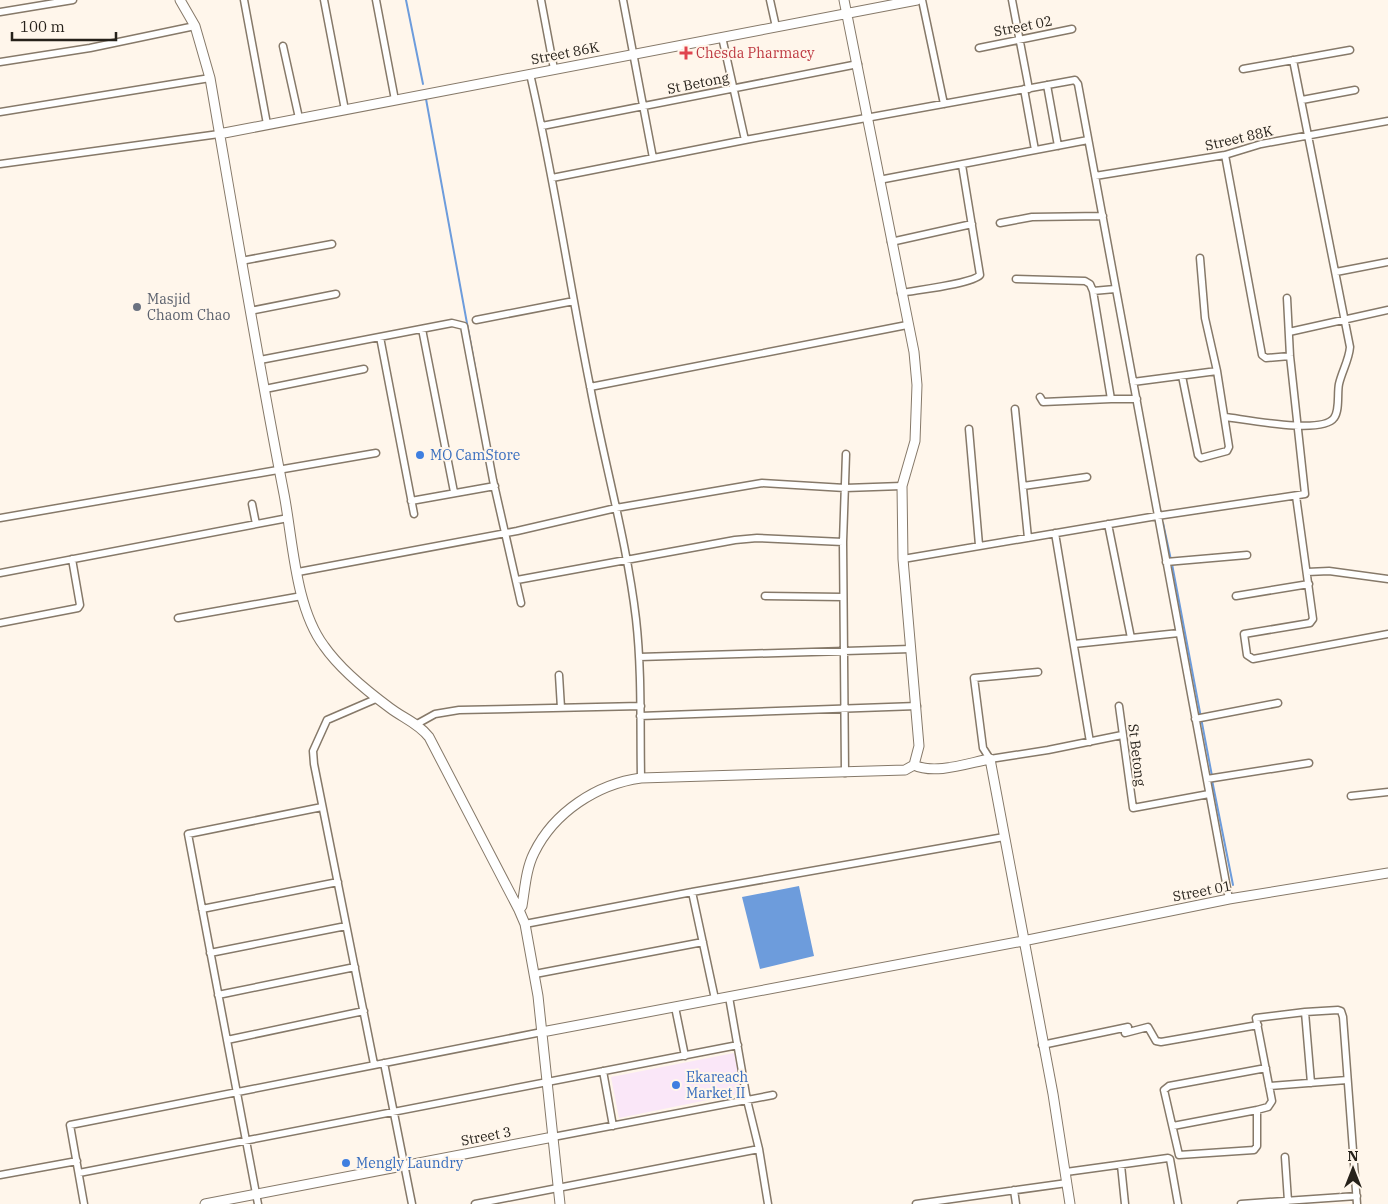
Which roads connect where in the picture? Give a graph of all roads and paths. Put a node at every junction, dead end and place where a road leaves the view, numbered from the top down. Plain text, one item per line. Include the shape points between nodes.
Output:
1 (74, 0) edge
2 (180, 0) edge
3 (244, 0) edge
4 (324, 0) edge
5 (376, 0) edge
6 (541, 0) edge
7 (623, 0) edge
8 (770, 0) edge
9 (844, 0) edge
10 (916, 0) edge
11 (922, 0) edge
12 (1012, 0) edge
13 (0, 12) edge
14 (847, 14) junction
15 (194, 26) junction
16 (776, 27) junction
17 (1072, 29) dead end
18 (722, 37) junction
19 (1019, 40) junction
20 (283, 46) dead end
21 (979, 48) dead end
22 (1350, 50) dead end
23 (632, 54) junction
24 (1293, 60) junction
25 (0, 62) edge
26 (858, 64) junction
27 (1243, 69) dead end
28 (554, 70) junction
29 (530, 74) junction
30 (210, 78) junction
31 (1047, 85) junction
32 (733, 89) junction
33 (1026, 89) junction
34 (1355, 90) dead end
35 (395, 100) junction
36 (1302, 100) junction
37 (944, 104) junction
38 (641, 106) junction
39 (345, 110) junction
40 (0, 112) edge
41 (299, 118) junction
42 (868, 118) junction
43 (1388, 121) edge
44 (267, 124) junction
45 (542, 126) junction
46 (219, 134) junction
47 (1309, 136) junction
48 (745, 140) junction
49 (1088, 140) junction
50 (1058, 146) junction
51 (1035, 150) junction
52 (1225, 155) junction
53 (653, 158) junction
54 (0, 164) edge
55 (962, 166) junction
56 (1095, 176) junction
57 (552, 178) junction
58 (879, 180) junction
59 (1103, 216) junction
60 (1000, 223) dead end
61 (972, 224) junction
62 (891, 242) junction
63 (332, 244) dead end
64 (1200, 258) dead end
65 (241, 261) junction
66 (1388, 262) edge
67 (1336, 272) junction
68 (1016, 279) dead end
69 (1115, 289) junction
70 (1093, 291) junction
71 (901, 293) junction
72 (336, 294) dead end
73 (1286, 298) dead end
74 (574, 301) junction
75 (1388, 310) edge
76 (250, 311) junction
77 (476, 320) dead end
78 (1344, 321) junction
79 (907, 325) junction
80 (422, 328) junction
81 (1289, 332) junction
82 (380, 337) junction
83 (1290, 356) junction
84 (260, 360) junction
85 (364, 369) dead end
86 (1217, 371) junction
87 (1182, 376) junction
88 (1133, 382) junction
89 (590, 387) junction
90 (265, 389) junction
91 (1040, 397) dead end
92 (1111, 399) junction
93 (1136, 399) junction
94 (1015, 409) dead end
95 (1225, 417) junction
96 (1298, 427) junction
97 (969, 429) dead end
98 (376, 453) dead end
99 (846, 454) dead end
100 (278, 469) junction
101 (1087, 477) dead end
102 (495, 486) junction
103 (902, 486) junction
104 (1023, 486) junction
105 (845, 488) junction
106 (454, 492) junction
107 (1296, 496) junction
108 (411, 501) junction
109 (252, 504) dead end
110 (616, 508) junction
111 (414, 514) dead end
112 (1157, 516) junction
113 (0, 518) edge
114 (288, 518) junction
115 (256, 524) junction
116 (1108, 524) junction
117 (506, 533) junction
118 (1055, 533) junction
119 (1028, 538) junction
120 (842, 542) junction
121 (978, 545) junction
122 (1248, 555) dead end
123 (72, 559) junction
124 (903, 559) junction
125 (625, 560) junction
126 (1170, 562) junction
127 (298, 572) junction
128 (1307, 572) junction
129 (0, 573) edge
130 (1388, 579) edge
131 (517, 580) junction
132 (1309, 584) junction
133 (302, 596) junction
134 (765, 596) dead end
135 (1236, 596) dead end
136 (843, 597) junction
137 (521, 603) dead end
138 (178, 618) dead end
139 (0, 623) edge
140 (1179, 633) junction
141 (1388, 634) edge
142 (1131, 638) junction
143 (1074, 644) junction
144 (910, 649) junction
145 (844, 650) junction
146 (639, 657) junction
147 (1038, 672) dead end
148 (559, 675) dead end
149 (378, 698) junction
150 (1278, 703) dead end
151 (640, 706) junction
152 (917, 706) junction
153 (1119, 706) dead end
154 (561, 708) junction
155 (844, 709) junction
156 (640, 716) junction
157 (1196, 718) junction
158 (417, 724) junction
159 (1122, 734) junction
160 (1090, 742) junction
161 (990, 759) junction
162 (1309, 763) dead end
163 (914, 765) junction
164 (846, 773) junction
165 (641, 778) junction
166 (1211, 778) junction
167 (1388, 792) edge
168 (1209, 794) junction
169 (1351, 796) dead end
170 (322, 806) junction
171 (1004, 837) junction
172 (1388, 873) edge
173 (338, 882) junction
174 (692, 892) junction
175 (1229, 899) junction
176 (202, 909) junction
177 (519, 910) junction
178 (525, 924) junction
179 (346, 926) junction
180 (1023, 941) junction
181 (703, 942) junction
182 (210, 953) junction
183 (355, 966) junction
184 (535, 974) junction
185 (218, 995) junction
186 (729, 997) junction
187 (715, 999) junction
188 (675, 1007) junction
189 (364, 1011) junction
190 (1305, 1012) junction
191 (1258, 1025) junction
192 (542, 1032) junction
193 (227, 1040) junction
194 (738, 1045) junction
195 (1042, 1045) junction
196 (685, 1056) junction
197 (384, 1062) junction
198 (374, 1064) junction
199 (1266, 1068) junction
200 (603, 1071) junction
201 (1347, 1080) junction
202 (547, 1082) junction
203 (1311, 1083) junction
204 (1269, 1086) junction
205 (236, 1091) junction
206 (773, 1096) dead end
207 (747, 1100) junction
208 (1257, 1110) junction
209 (394, 1112) junction
210 (613, 1126) junction
211 (1173, 1126) junction
212 (553, 1138) junction
213 (246, 1140) junction
214 (759, 1149) junction
215 (1285, 1156) dead end
216 (77, 1161) junction
217 (1121, 1165) junction
218 (405, 1166) junction
219 (1066, 1172) junction
220 (79, 1173) junction
221 (0, 1175) edge
222 (1067, 1183) junction
223 (558, 1188) junction
224 (1014, 1190) junction
225 (256, 1194) junction
226 (1357, 1196) junction
227 (970, 1200) edge
228 (1288, 1201) junction
229 (84, 1204) edge
230 (205, 1204) edge
231 (258, 1204) edge
232 (412, 1204) edge
233 (475, 1204) edge
234 (560, 1204) edge
235 (768, 1204) edge
236 (920, 1204) edge
237 (1016, 1204) edge
238 (1070, 1204) edge
239 (1125, 1204) edge
240 (1178, 1204) edge
241 (1241, 1204) edge
242 (1357, 1204) edge

1 - 13 street
2 - 15 street
3 - 44 street
4 - 39 street
5 - 35 street
6 - 28 street
7 - 23 street
8 - 16 street
9 - 14 street
10 - 14 street, Street 86K
11 - 37 street
12 - 19 street
14 - 16 street, Street 86K
14 - 26 street
15 - 25 street via 90,48
15 - 30 street
16 - 18 street, Street 86K
17 - 19 street, Street 02
18 - 23 street, Street 86K
18 - 32 street
19 - 21 street, Street 02
19 - 33 street
20 - 41 street
22 - 24 street
23 - 28 street, Street 86K
23 - 38 street
24 - 27 street
24 - 36 street
26 - 32 street, St Betong
26 - 42 street
28 - 29 street, Street 86K
29 - 35 street, Street 86K
29 - 45 street
30 - 40 street
30 - 46 street
31 - 33 street
31 - 49 street via 1075,80 1078,84
31 - 50 street
32 - 38 street, St Betong
32 - 48 street
33 - 37 street
33 - 51 street
34 - 36 street
35 - 39 street, Street 86K
36 - 47 street
37 - 42 street
38 - 45 street, St Betong
38 - 53 street
39 - 41 street, Street 86K
41 - 44 street, Street 86K
42 - 48 street
42 - 58 street
43 - 47 street, Street 88K
44 - 46 street, Street 86K
45 - 57 street
46 - 54 street
46 - 65 street
47 - 52 street, Street 88K via 1261,144
47 - 67 street
48 - 53 street
49 - 50 street
49 - 56 street
50 - 51 street
51 - 55 street
52 - 56 street, Street 88K
52 - 83 street via 1262,355 1266,358
53 - 57 street
55 - 58 street
55 - 61 street
56 - 59 street
57 - 74 street
58 - 62 street
59 - 60 street via 1032,217
59 - 69 street
61 - 62 street
61 - 71 street via 981,271 977,279
62 - 71 street
63 - 65 street
64 - 86 street via 1205,318
65 - 76 street
66 - 67 street
67 - 78 street
68 - 70 street via 1085,281
69 - 70 street
69 - 88 street
70 - 92 street
71 - 79 street
72 - 76 street
73 - 81 street
74 - 77 street
74 - 89 street
75 - 78 street
76 - 84 street
78 - 81 street
78 - 96 street via 1350,347 1339,383 1335,416 1330,421
79 - 89 street
79 - 103 street via 917,385 915,441
80 - 82 street
80 - 102 street via 452,323 461,324 466,330
80 - 106 street
81 - 83 street
82 - 84 street
82 - 108 street
83 - 96 street
84 - 90 street
85 - 90 street
86 - 87 street
86 - 95 street
87 - 88 street
87 - 95 street via 1201,458 1228,451
88 - 93 street
89 - 110 street
90 - 100 street
91 - 92 street via 1043,402
92 - 93 street
93 - 112 street
94 - 104 street
95 - 96 street
96 - 107 street via 1305,494
97 - 121 street
98 - 100 street
99 - 105 street
100 - 113 street
100 - 114 street
101 - 104 street
102 - 106 street
102 - 117 street
103 - 105 street
103 - 124 street
104 - 119 street
105 - 110 street via 762,482
105 - 120 street
106 - 108 street
107 - 112 street
107 - 128 street
108 - 111 street
109 - 115 street
110 - 117 street
110 - 125 street
112 - 116 street
112 - 126 street
114 - 115 street
114 - 127 street
115 - 123 street
116 - 118 street
116 - 142 street
117 - 127 street
117 - 131 street
118 - 119 street
118 - 143 street
119 - 121 street
120 - 125 street via 758,538
120 - 136 street
121 - 124 street
122 - 126 street
123 - 129 street
123 - 139 street via 78,608
124 - 144 street
125 - 131 street
125 - 146 street via 636,617
126 - 140 street
127 - 133 street
128 - 130 street via 1329,571
128 - 132 street
131 - 137 street
132 - 135 street
132 - 141 street via 1312,622 1244,634 1249,657 1253,659
133 - 138 street
133 - 149 street via 308,618 323,646
134 - 136 street
136 - 145 street
140 - 142 street
140 - 157 street
142 - 143 street
143 - 160 street
144 - 145 street
144 - 152 street
145 - 146 street
145 - 155 street
146 - 151 street
147 - 161 street via 974,678 983,748
148 - 154 street
149 - 158 street
149 - 170 street via 327,720 313,751
150 - 157 street
151 - 154 street
151 - 156 street
152 - 155 street
152 - 163 street via 919,746
153 - 159 street, St Betong
154 - 158 street via 459,710 435,714
155 - 156 street
155 - 164 street
156 - 165 street
157 - 166 street
158 - 177 street via 429,737
159 - 160 street
159 - 168 street, St Betong via 1133,808
160 - 161 street
161 - 163 street via 941,768
161 - 171 street
162 - 166 street
163 - 164 street via 905,770
164 - 165 street
165 - 177 street via 620,781 596,790 554,826 534,853
166 - 168 street
167 - 169 street
168 - 175 street
170 - 173 street
170 - 176 street via 188,834
171 - 174 street
171 - 180 street
172 - 175 street, Street 01
173 - 176 street
173 - 179 street
174 - 178 street
174 - 181 street
175 - 180 street, Street 01
176 - 182 street
177 - 178 street
178 - 184 street
179 - 182 street
179 - 183 street
180 - 186 street, Street 01
180 - 195 street
181 - 184 street
181 - 187 street
182 - 185 street
183 - 185 street
183 - 189 street
184 - 192 street
185 - 193 street
186 - 187 street, Street 01
186 - 194 street
187 - 188 street, Street 01
188 - 192 street, Street 01
188 - 196 street
189 - 193 street
189 - 198 street
190 - 191 street via 1256,1018
190 - 201 street via 1333,1009 1342,1012
190 - 203 street
191 - 195 street via 1161,1042 1156,1041 1148,1027
191 - 199 street
192 - 197 street
192 - 202 street
193 - 205 street
194 - 196 street
194 - 207 street
195 - 219 street
196 - 200 street
197 - 198 street
197 - 209 street
198 - 205 street
199 - 204 street
199 - 211 street via 1169,1086 1164,1095
200 - 202 street
200 - 210 street
201 - 203 street
201 - 226 street
202 - 209 street
202 - 212 street
203 - 204 street
204 - 208 street via 1271,1105
205 - 213 street
205 - 216 street via 70,1125
206 - 207 street, Street 3
207 - 210 street, Street 3
207 - 214 street
208 - 211 street
208 - 211 street via 1257,1146 1250,1151 1179,1155
209 - 213 street
209 - 218 street
210 - 212 street, Street 3
212 - 218 street, Street 3
212 - 223 street
213 - 220 street
213 - 225 street
214 - 223 street
214 - 235 street
215 - 228 street
216 - 220 street
216 - 221 street
217 - 219 street
217 - 239 street
217 - 240 street via 1170,1159
218 - 225 street, Street 3
218 - 232 street
219 - 222 street
220 - 229 street
222 - 224 street
222 - 238 street
223 - 233 street
223 - 234 street
224 - 227 street
224 - 237 street
225 - 230 street, Street 3
225 - 231 street
226 - 228 street
226 - 242 street
227 - 236 street
228 - 241 street

